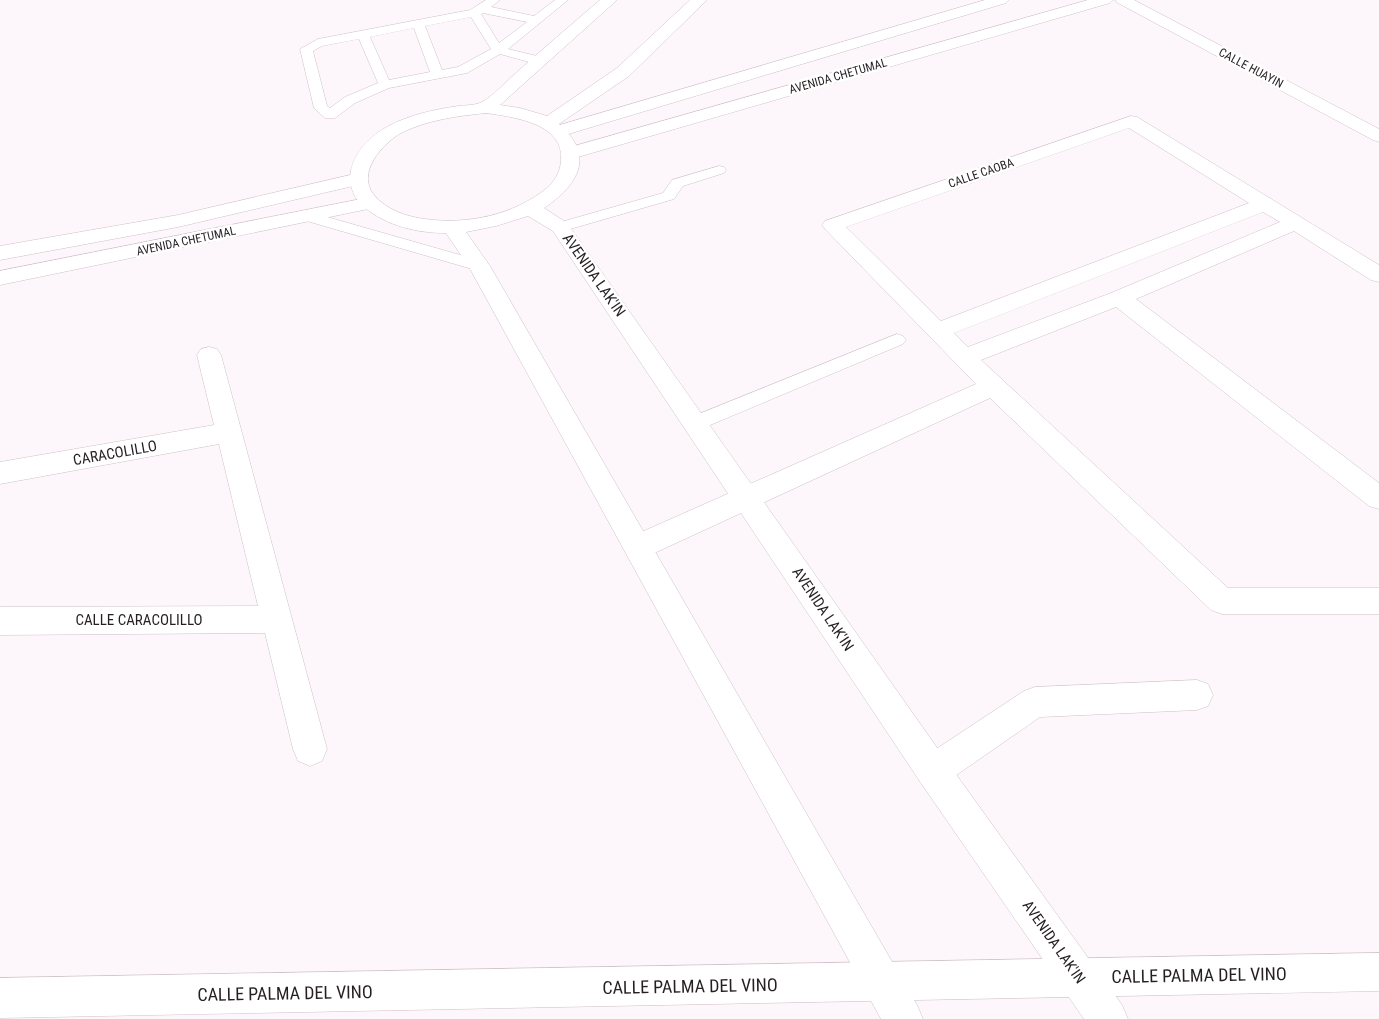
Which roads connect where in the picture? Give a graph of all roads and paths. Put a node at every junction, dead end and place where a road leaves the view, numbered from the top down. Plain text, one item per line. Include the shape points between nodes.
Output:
1 (494, 0) edge
2 (562, 0) edge
3 (609, 0) edge
4 (699, 0) edge
5 (1001, 0) edge
6 (1105, 0) edge
7 (1123, 0) edge
8 (1029, 8) dead end
9 (478, 11) junction
10 (1044, 17) junction
11 (536, 20) junction
12 (418, 24) junction
13 (364, 34) junction
14 (498, 50) junction
15 (540, 61) junction
16 (437, 75) junction
17 (385, 85) junction
18 (486, 108) junction
19 (554, 127) junction
20 (1379, 136) edge
21 (571, 153) junction
22 (719, 170) dead end
23 (359, 179) junction
24 (371, 203) junction
25 (1266, 204) junction
26 (530, 208) junction
27 (306, 216) junction
28 (1296, 223) junction
29 (452, 227) junction
30 (560, 227) junction
31 (0, 253) edge
32 (479, 266) junction
33 (1379, 276) edge
34 (0, 278) edge
35 (1119, 298) junction
36 (937, 331) junction
37 (897, 340) dead end
38 (210, 355) dead end
39 (965, 357) junction
40 (993, 386) junction
41 (696, 424) junction
42 (230, 432) junction
43 (0, 473) edge
44 (746, 497) junction
45 (1379, 498) edge
46 (638, 547) junction
47 (1379, 601) edge
48 (277, 619) junction
49 (0, 620) edge
50 (1197, 695) dead end
51 (310, 749) dead end
52 (933, 771) junction
53 (1379, 972) edge
54 (1078, 977) junction
55 (883, 982) junction
56 (0, 998) edge
57 (903, 1019) edge
58 (1108, 1019) edge

1 - 9 lane
2 - 11 lane
3 - 15 street
4 - 19 street via 623,72
5 - 19 street, AVENIDA CHETUMAL
6 - 10 street, AVENIDA CHETUMAL
7 - 20 street, CALLE HUAYIN
8 - 10 street
9 - 11 lane
9 - 12 lane
9 - 14 lane
10 - 21 street, AVENIDA CHETUMAL
11 - 14 lane
12 - 13 lane
12 - 16 lane
13 - 17 lane
13 - 17 lane via 318,43 306,49 321,108 330,115 350,100
14 - 15 lane
14 - 16 lane via 462,70
15 - 18 street
16 - 17 lane
18 - 19 street via 520,112
18 - 23 street via 455,110 398,128 377,143 363,160
19 - 21 street
21 - 26 street via 569,172 555,192
22 - 30 lane via 676,183 668,196
23 - 24 street via 362,191
23 - 31 street, AVENIDA CHETUMAL via 178,221
24 - 27 street, AVENIDA CHETUMAL
24 - 29 street via 391,216 419,225
25 - 28 street
25 - 36 street
25 - 36 street, CALLE CAOBA via 1131,121 832,225
26 - 29 street via 493,222
26 - 30 street, AVENIDA LAK'IN
27 - 32 lane
27 - 34 street, AVENIDA CHETUMAL
28 - 33 street
28 - 35 street
29 - 32 street
30 - 41 street, AVENIDA LAK'IN
32 - 46 street
35 - 39 street
35 - 45 street
36 - 39 street
37 - 41 lane
38 - 42 street
39 - 40 street
40 - 44 street
40 - 47 street via 1222,601
41 - 44 street, AVENIDA LAK'IN
42 - 43 street, CARACOLILLO
42 - 48 street
44 - 46 street
44 - 52 street, AVENIDA LAK'IN
46 - 55 street
48 - 49 street, CALLE CARACOLILLO
48 - 51 street
50 - 52 street via 1035,702
52 - 54 street, AVENIDA LAK'IN
53 - 54 street, CALLE PALMA DEL VINO
54 - 55 street, CALLE PALMA DEL VINO
54 - 58 street, AVENIDA LAK'IN
55 - 56 street, CALLE PALMA DEL VINO
55 - 57 street

